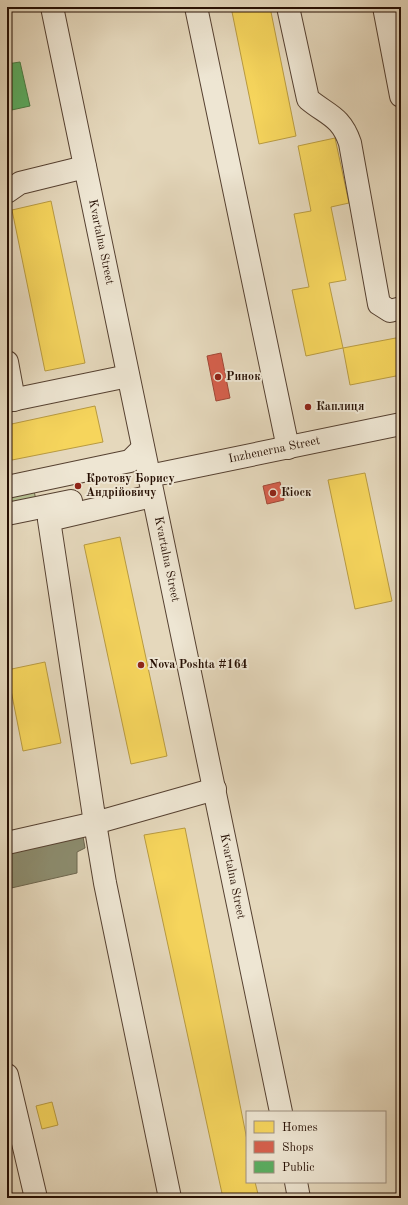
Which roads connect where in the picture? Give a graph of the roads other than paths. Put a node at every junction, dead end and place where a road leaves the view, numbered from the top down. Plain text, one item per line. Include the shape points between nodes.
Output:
1 (52, 7) edge
2 (196, 7) edge
3 (288, 7) edge
4 (384, 7) edge
5 (401, 92) edge
6 (85, 167) junction
7 (7, 192) edge
8 (401, 308) edge
9 (7, 362) edge
10 (128, 376) junction
11 (11, 401) edge
12 (401, 424) edge
13 (143, 448) junction
14 (288, 448) junction
15 (150, 485) junction
16 (7, 487) edge
17 (7, 514) edge
18 (215, 789) junction
19 (95, 823) junction
20 (7, 843) edge
21 (7, 1075) edge
22 (281, 1111) edge
23 (296, 1183) edge
24 (36, 1198) edge
25 (170, 1198) edge
26 (299, 1198) edge

1 - 6 street, Kvartalna Street
2 - 14 street
3 - 8 street via 308,99 333,115 346,131 350,143 379,304 390,311
4 - 5 street
6 - 7 street via 20,183
6 - 10 street, Kvartalna Street
9 - 11 street
10 - 11 street
10 - 13 street, Kvartalna Street
12 - 14 street, Inzhenerna Street
13 - 15 street, Kvartalna Street
13 - 16 street via 130,461
14 - 15 street, Inzhenerna Street
15 - 17 street, Inzhenerna Street
15 - 18 street, Kvartalna Street
15 - 19 street, Inzhenerna Street via 49,520
18 - 19 street
18 - 22 street, Kvartalna Street
19 - 20 street
19 - 25 street
21 - 24 street
23 - 26 street

